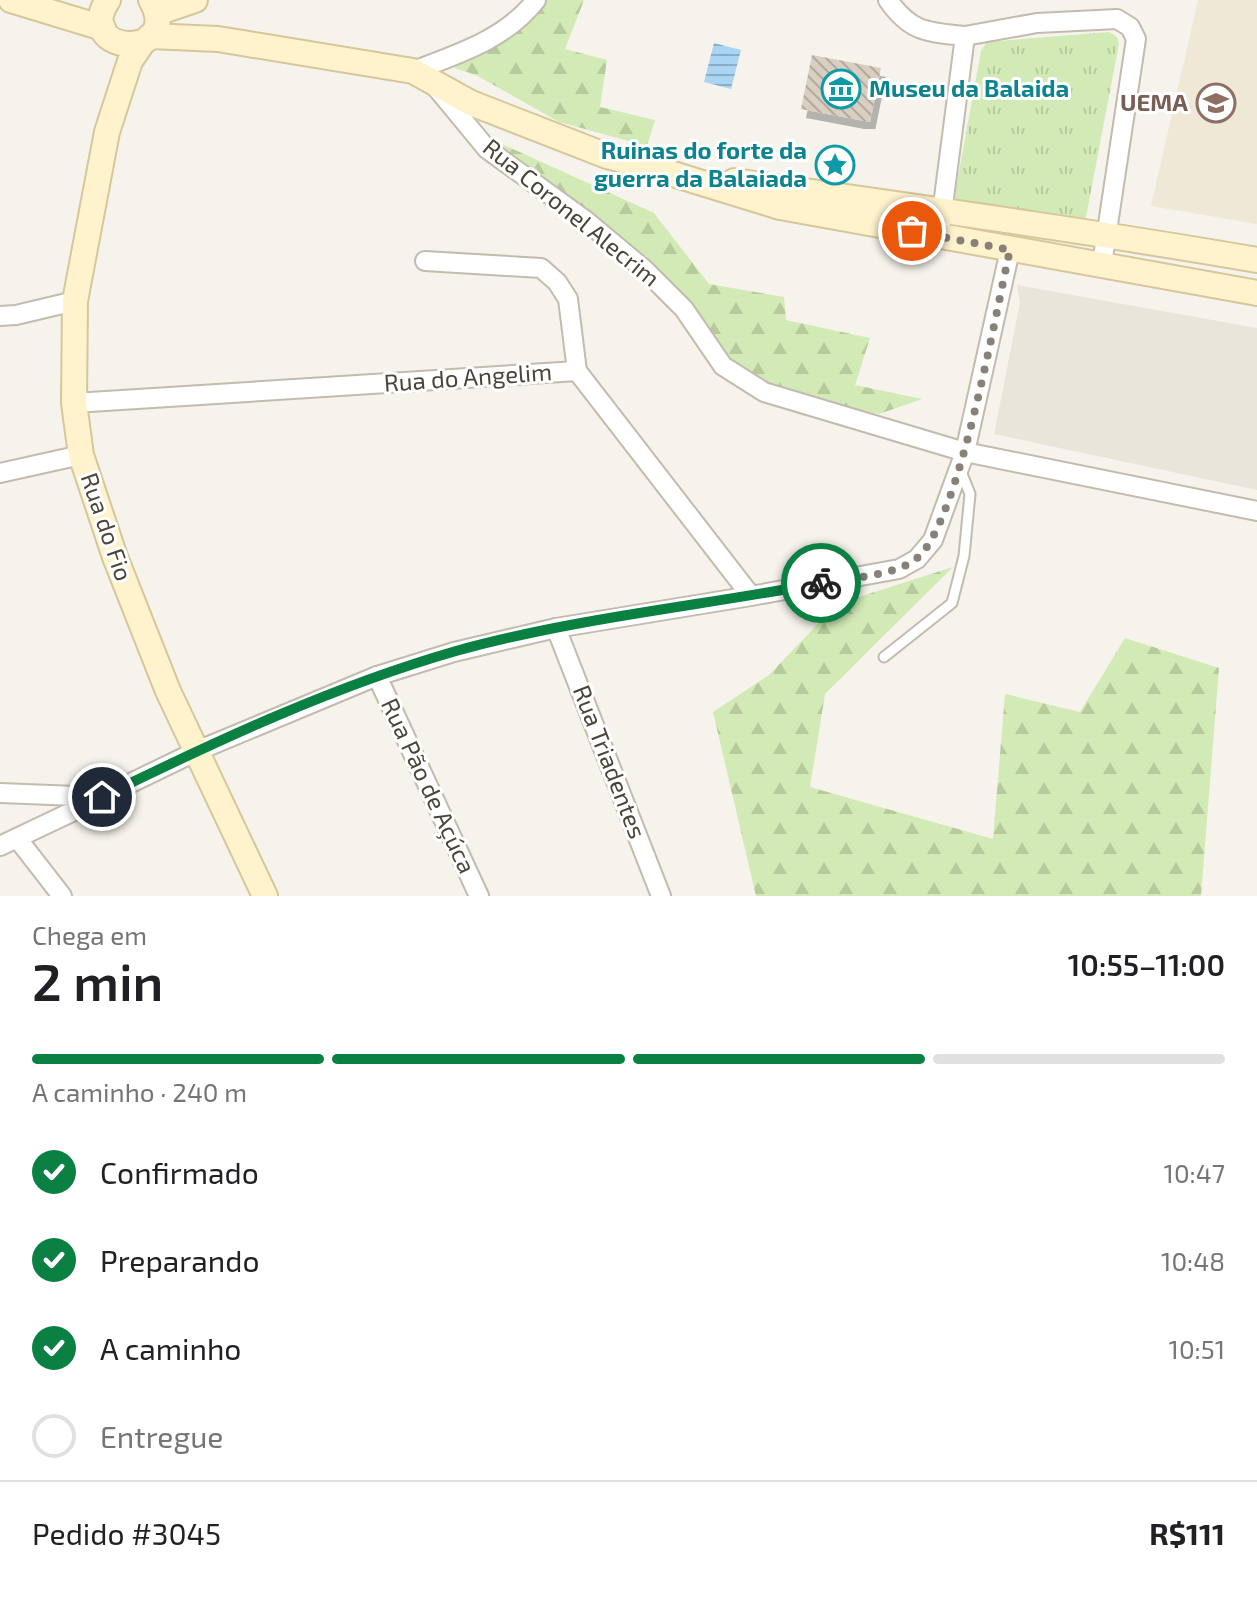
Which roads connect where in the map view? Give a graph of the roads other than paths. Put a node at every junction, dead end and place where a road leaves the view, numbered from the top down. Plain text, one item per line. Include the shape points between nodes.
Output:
1 (11, 0) edge
2 (108, 0) edge
3 (195, 0) edge
4 (536, 0) edge
5 (888, 0) edge
6 (151, 22) edge
7 (105, 32) junction
8 (965, 36) junction
9 (421, 74) junction
10 (107, 132) junction
11 (940, 225) junction
12 (1108, 235) junction
13 (1010, 250) junction
14 (1257, 260) edge
15 (425, 261) dead end
16 (1102, 264) junction
17 (1257, 293) edge
18 (75, 301) junction
19 (5, 318) edge
20 (577, 371) junction
21 (74, 403) junction
22 (81, 455) junction
23 (962, 459) junction
24 (0, 473) edge
25 (1257, 511) edge
26 (751, 596) junction
27 (556, 628) junction
28 (884, 657) dead end
29 (377, 676) junction
30 (197, 751) junction
31 (0, 793) edge
32 (102, 797) junction
33 (8, 842) edge
34 (473, 894) edge
35 (62, 896) edge
36 (265, 896) edge
37 (661, 896) edge

1 - 7 street
2 - 7 street, Rua do Fio via 102,11
3 - 6 street
4 - 9 street via 508,28
5 - 8 street via 922,31
6 - 7 street via 124,45
6 - 9 street via 218,39
6 - 10 street, Rua do Fio via 130,61
7 - 10 street, Rua do Fio via 110,75
8 - 11 street
8 - 12 street via 1037,23 1117,19 1130,27 1136,39
9 - 11 street via 471,103 607,156
9 - 23 street, Rua Coronel Alecrim via 487,149 585,220 665,288 723,366 764,392
10 - 18 street, Rua do Fio
11 - 12 street
11 - 13 street
12 - 14 street
12 - 16 street
13 - 16 street
13 - 23 street
15 - 20 street via 541,268 568,299
16 - 17 street
18 - 19 street
18 - 21 street, Rua do Fio
20 - 21 street, Rua do Angelim
20 - 26 street, Rua do Angelim
21 - 22 street, Rua do Fio
22 - 24 street
22 - 30 street, Rua do Fio via 115,557
23 - 25 street, Rua Coronel Alecrim
23 - 26 street via 933,540 917,559 899,569
23 - 28 lane via 970,494 964,556 952,603
26 - 27 street
27 - 29 street
27 - 37 street, Rua Triadentes
29 - 30 street
29 - 34 street, Rua Pão de Açúca
30 - 32 street
30 - 36 street, Rua do Fio
31 - 32 street
32 - 33 street
33 - 35 street

